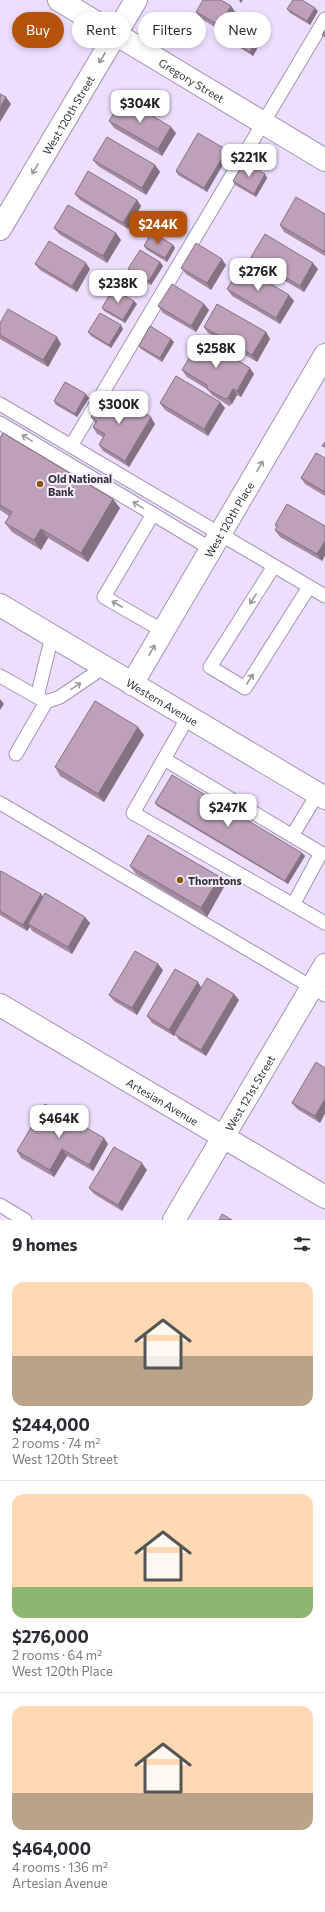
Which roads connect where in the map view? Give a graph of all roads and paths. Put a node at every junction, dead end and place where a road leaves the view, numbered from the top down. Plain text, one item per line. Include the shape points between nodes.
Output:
1 (59, 0) edge
2 (136, 0) edge
3 (79, 12) edge
4 (129, 12) edge
5 (325, 19) edge
6 (130, 42) edge
7 (108, 48) edge
8 (264, 123) junction
9 (325, 160) edge
10 (0, 229) edge
11 (325, 355) edge
12 (0, 404) edge
13 (0, 423) edge
14 (71, 446) junction
15 (153, 514) junction
16 (216, 541) junction
17 (274, 566) junction
18 (309, 587) junction
19 (325, 596) edge
20 (0, 604) edge
21 (163, 631) junction
22 (52, 636) junction
23 (104, 667) junction
24 (0, 676) edge
25 (132, 684) junction
26 (41, 700) junction
27 (188, 718) junction
28 (16, 754) dead end
29 (164, 759) junction
30 (321, 796) edge
31 (0, 803) edge
32 (292, 836) junction
33 (293, 904) junction
34 (325, 923) edge
35 (325, 965) edge
36 (318, 991) edge
37 (0, 1005) edge
38 (223, 1137) junction
39 (325, 1197) edge
40 (0, 1205) edge
41 (25, 1220) edge
42 (174, 1220) edge

1 - 3 street, Gregory Street
2 - 4 street, West 120th Street
5 - 8 lane
6 - 8 street, Gregory Street
7 -> 10 street, West 120th Street
8 - 9 street, Gregory Street
8 - 14 lane
16 -> 11 street, West 120th Place
12 - 14 lane
15 -> 13 lane
14 - 16 lane
15 - 16 lane
21 -> 15 lane via 104,597
16 - 17 lane
16 - 21 street, West 120th Place
17 - 18 lane
17 -> 18 lane via 210,667 244,688
18 - 19 lane
20 - 22 street, Western Avenue
25 -> 21 street, West 120th Place
22 - 23 street, Western Avenue
22 - 26 lane
23 - 25 street, Western Avenue
26 -> 23 lane via 60,697
24 - 26 lane
25 - 27 street, Western Avenue
26 - 28 lane
27 - 29 lane
27 - 30 street, Western Avenue
29 - 32 lane
29 - 33 lane via 134,813
30 - 32 lane
31 - 36 lane
32 - 33 lane via 321,853
33 - 34 lane
35 - 36 street, West 121st Street
36 - 38 street, West 121st Street
37 - 38 street, Artesian Avenue
38 - 39 street, Artesian Avenue
38 - 42 street, West 121st Street
40 - 41 lane

